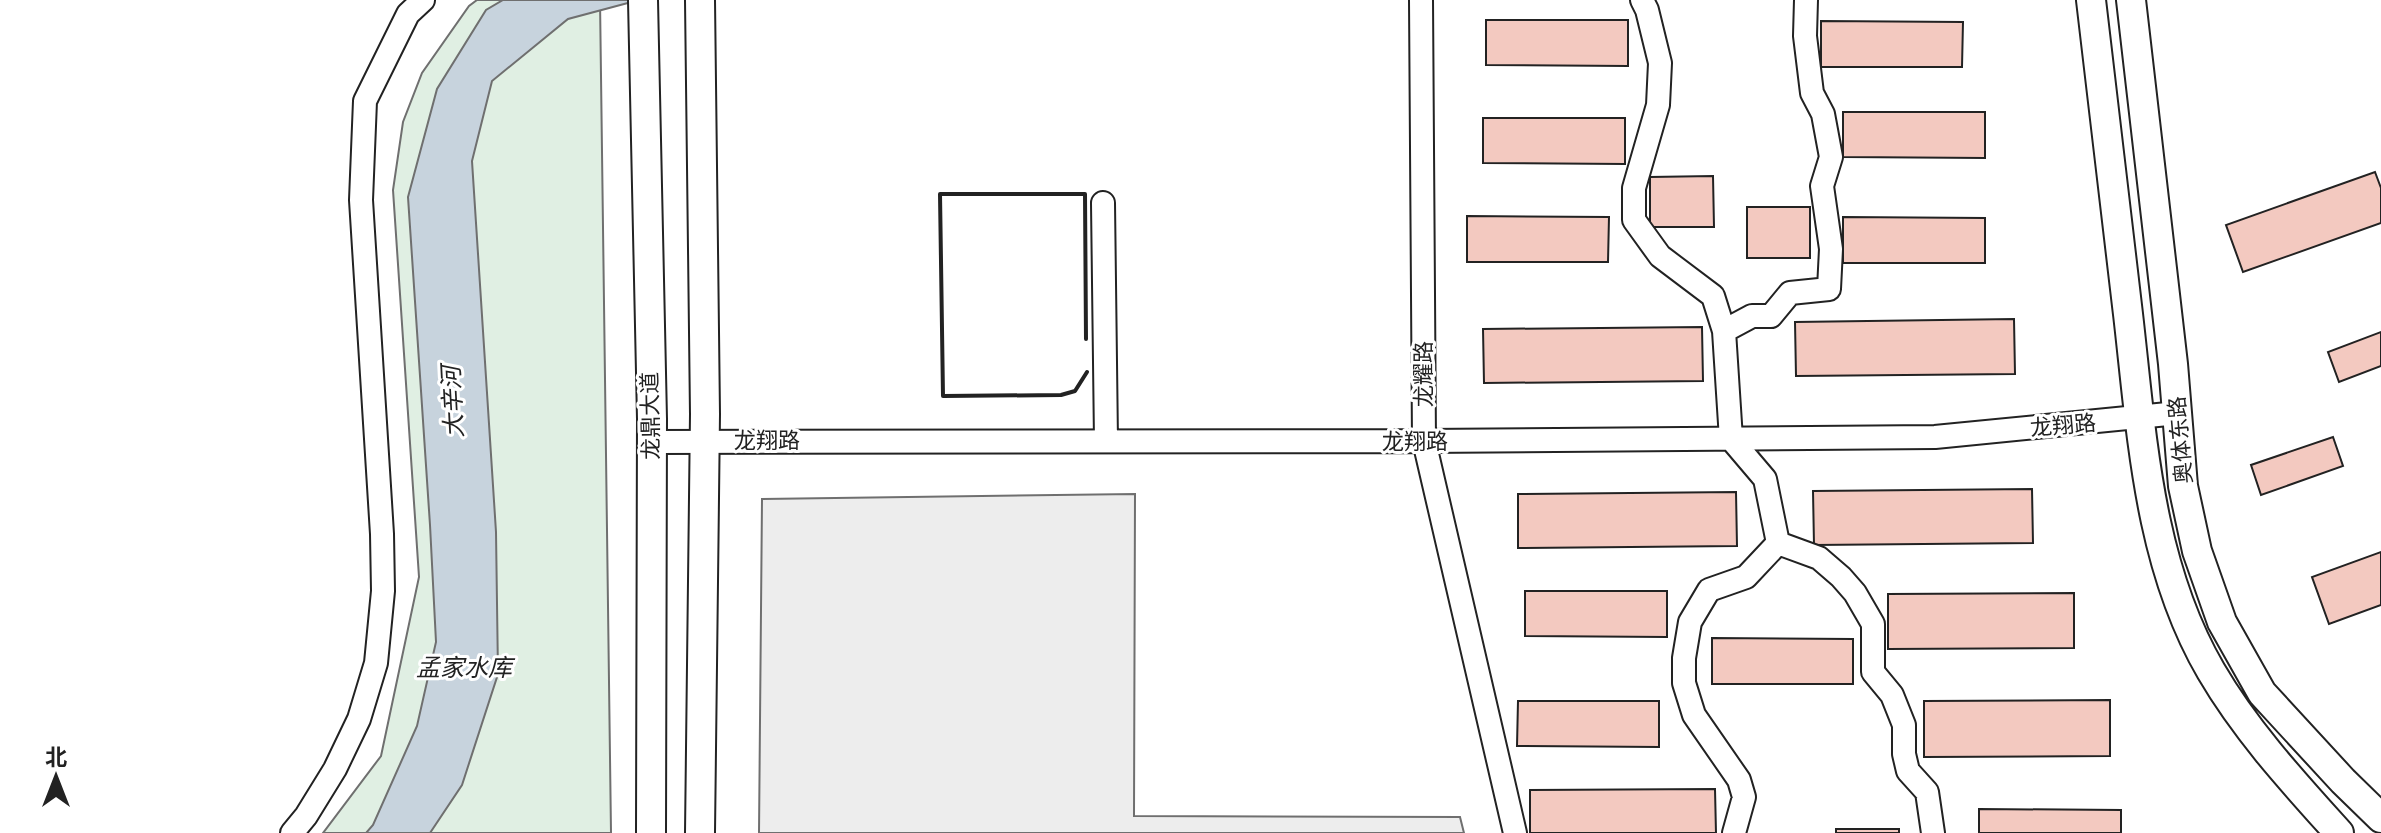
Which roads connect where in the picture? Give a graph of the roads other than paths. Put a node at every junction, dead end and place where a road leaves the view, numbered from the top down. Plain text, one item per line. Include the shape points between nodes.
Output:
1 (423, 0) edge
2 (643, 0) edge
3 (700, 0) edge
4 (1421, 0) edge
5 (1642, 0) edge
6 (1806, 0) edge
7 (2091, 0) edge
8 (2131, 0) edge
9 (1103, 203) dead end
10 (1724, 331) junction
11 (2178, 413) junction
12 (2139, 418) junction
13 (1731, 439) junction
14 (704, 440) junction
15 (1106, 441) junction
16 (1424, 441) junction
17 (652, 442) junction
18 (1778, 543) junction
19 (2381, 818) edge
20 (292, 833) edge
21 (651, 833) edge
22 (700, 833) edge
23 (1515, 833) edge
24 (1734, 833) edge
25 (1933, 833) edge
26 (2339, 833) edge

1 - 20 street via 408,14 365,101 361,200 383,577 376,663 359,719 335,769
2 - 17 main road, 龙鼎大道
3 - 14 main road
4 - 16 street, 龙耀路
5 - 10 street via 1660,63 1658,105 1634,188 1634,220 1660,256 1713,296
6 - 10 street via 1812,93 1823,114 1831,157 1822,186 1831,249 1829,289 1790,293 1771,316 1752,316
7 - 12 main road
8 - 11 main road, 奥体东路
9 - 15 street
10 - 13 street
11 - 12 street, 龙翔路
11 - 19 main road, 奥体东路 via 2183,486 2197,551 2222,622 2262,693
12 - 13 street, 龙翔路 via 1935,437
12 - 26 main road via 2161,549 2211,671 2263,747
13 - 16 street, 龙翔路
13 - 18 street via 1765,479
14 - 15 street, 龙翔路
14 - 17 street, 龙翔路
14 - 22 main road
15 - 16 street, 龙翔路
16 - 23 street, 龙耀路
17 - 21 main road, 龙鼎大道
18 - 24 street via 1746,577 1709,590 1690,622 1684,658 1684,683 1694,715 1739,780 1744,797
18 - 25 street via 1819,558 1855,593 1873,624 1873,672 1892,695 1904,725 1908,771 1927,792

